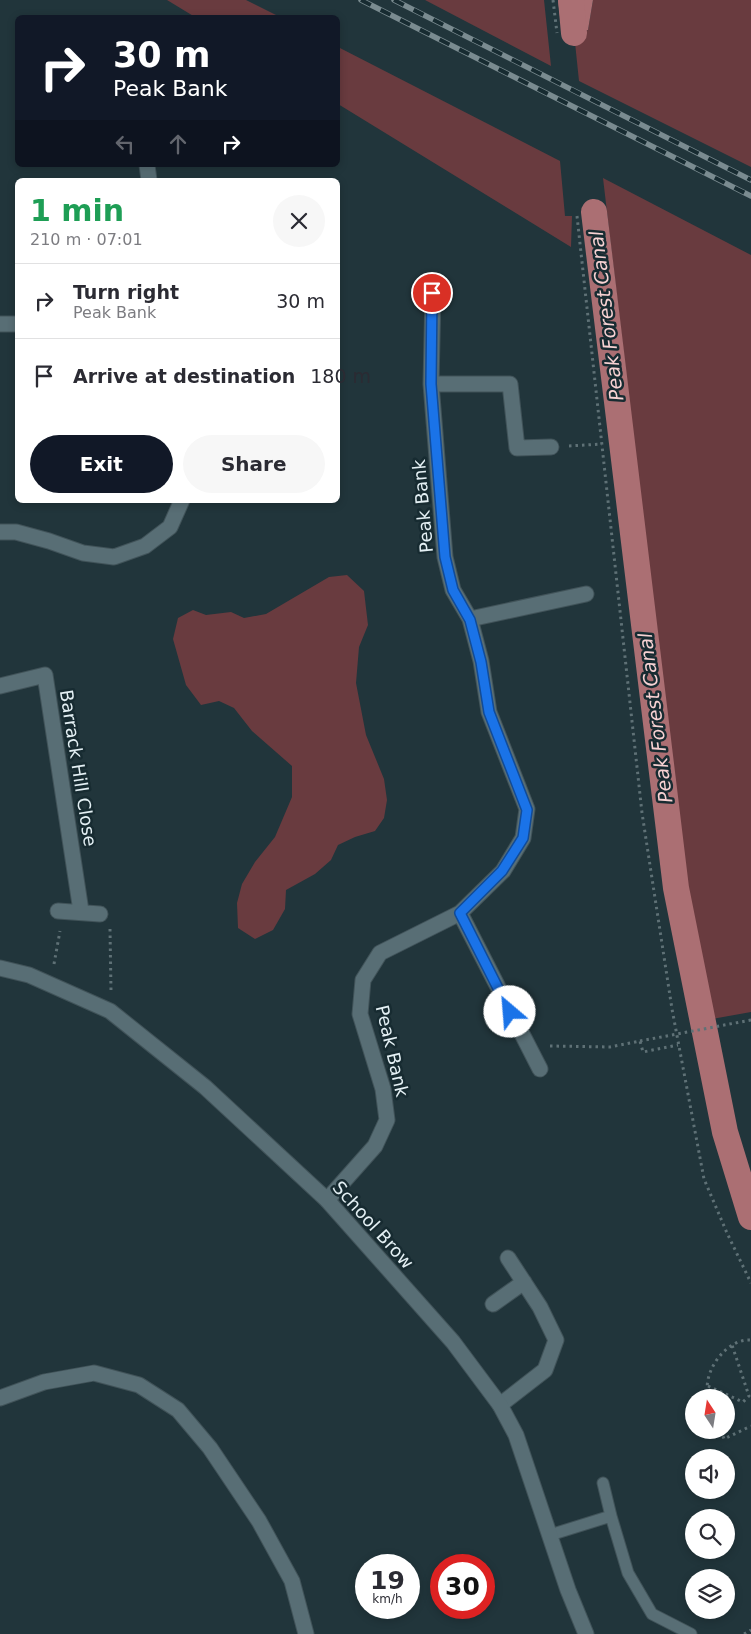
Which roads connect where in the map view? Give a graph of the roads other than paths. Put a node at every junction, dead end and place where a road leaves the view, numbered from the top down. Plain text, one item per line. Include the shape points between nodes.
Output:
1 (432, 293) dead end
2 (1, 324) edge
3 (15, 324) edge
4 (431, 384) junction
5 (551, 448) road end
6 (181, 503) edge
7 (0, 532) edge
8 (586, 594) dead end
9 (470, 620) junction
10 (0, 686) edge
11 (58, 911) dead end
12 (81, 912) junction
13 (460, 913) junction
14 (100, 914) road end
15 (0, 968) edge
16 (540, 1070) dead end
17 (327, 1200) junction
18 (508, 1258) dead end
19 (524, 1282) junction
20 (492, 1304) dead end
21 (0, 1398) edge
22 (500, 1404) junction
23 (603, 1483) dead end
24 (611, 1516) junction
25 (550, 1535) junction
26 (584, 1630) edge
27 (306, 1634) edge
28 (690, 1634) edge

1 - 4 street, Peak Bank
2 - 3 street
4 - 5 street via 510,384 516,448
4 - 9 street, Peak Bank via 445,557 453,590
6 - 7 street via 170,527 145,546 114,557 83,553 16,532
8 - 9 street
9 - 13 street, Peak Bank via 489,712 527,810 523,838 502,871
10 - 12 street, Barrack Hill Close via 45,675
11 - 12 street
12 - 14 street
13 - 16 street
13 - 17 street, Peak Bank via 380,953 363,980 360,1014 383,1089 386,1120 375,1146
15 - 17 street, School Brow via 29,975 110,1011 205,1087
17 - 22 street, School Brow via 453,1342
18 - 19 street
19 - 20 street
19 - 22 street via 556,1340 545,1370
21 - 27 street via 44,1382 94,1373 139,1385 178,1410 210,1448 259,1521 292,1581
22 - 25 street, School Brow via 516,1435
23 - 24 lane
24 - 25 lane
24 - 28 lane via 628,1573 652,1614
25 - 26 street, School Brow

